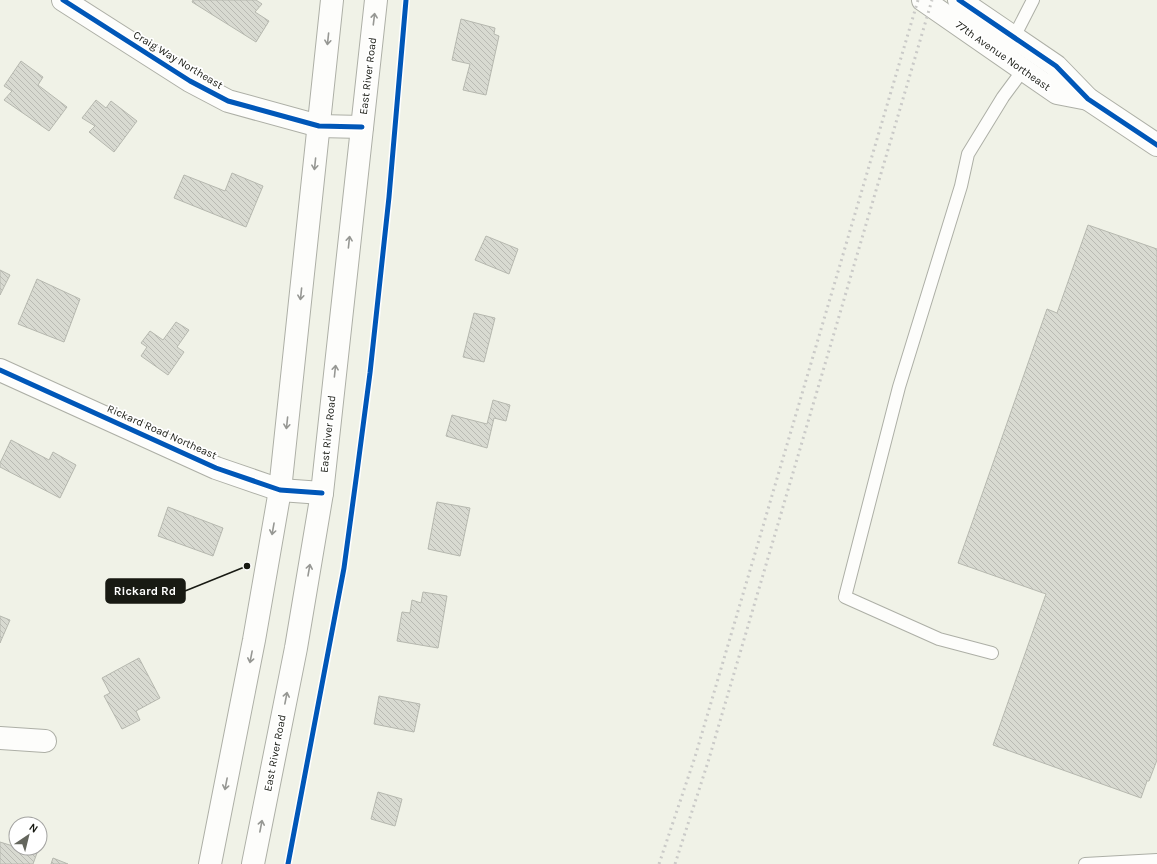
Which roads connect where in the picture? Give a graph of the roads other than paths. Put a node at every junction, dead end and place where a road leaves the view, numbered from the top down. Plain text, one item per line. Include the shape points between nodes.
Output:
1 (63, 0) edge
2 (332, 0) edge
3 (376, 0) edge
4 (923, 0) edge
5 (959, 0) edge
6 (1033, 0) edge
7 (1014, 37) junction
8 (1023, 70) junction
9 (1088, 99) junction
10 (319, 126) junction
11 (362, 127) junction
12 (1157, 144) edge
13 (0, 370) edge
14 (280, 490) junction
15 (322, 493) junction
16 (992, 653) dead end
17 (0, 738) edge
18 (45, 741) dead end
19 (1157, 860) edge
20 (210, 864) edge
21 (254, 864) edge
22 (1085, 864) edge

1 - 10 main road, Craig Way Northeast via 190,81 228,101
2 -> 10 main road
11 -> 3 main road, East River Road
4 - 8 main road, 77th Avenue Northeast
5 - 7 main road, 77th Avenue Northeast
6 - 7 lane
7 - 9 main road, 77th Avenue Northeast via 1056,66
8 - 9 main road, 77th Avenue Northeast via 1056,93
8 - 16 lane via 968,154 962,186 900,387 845,597 939,639
9 - 12 main road, 77th Avenue Northeast
10 - 11 main road, Craig Way Northeast
10 -> 14 main road
15 -> 11 main road, East River Road
13 - 14 main road, Rickard Road Northeast via 216,468
14 - 15 main road, Rickard Road Northeast
14 -> 20 main road via 254,640
21 -> 15 main road, East River Road via 296,648
17 - 18 main road
19 - 22 lane

